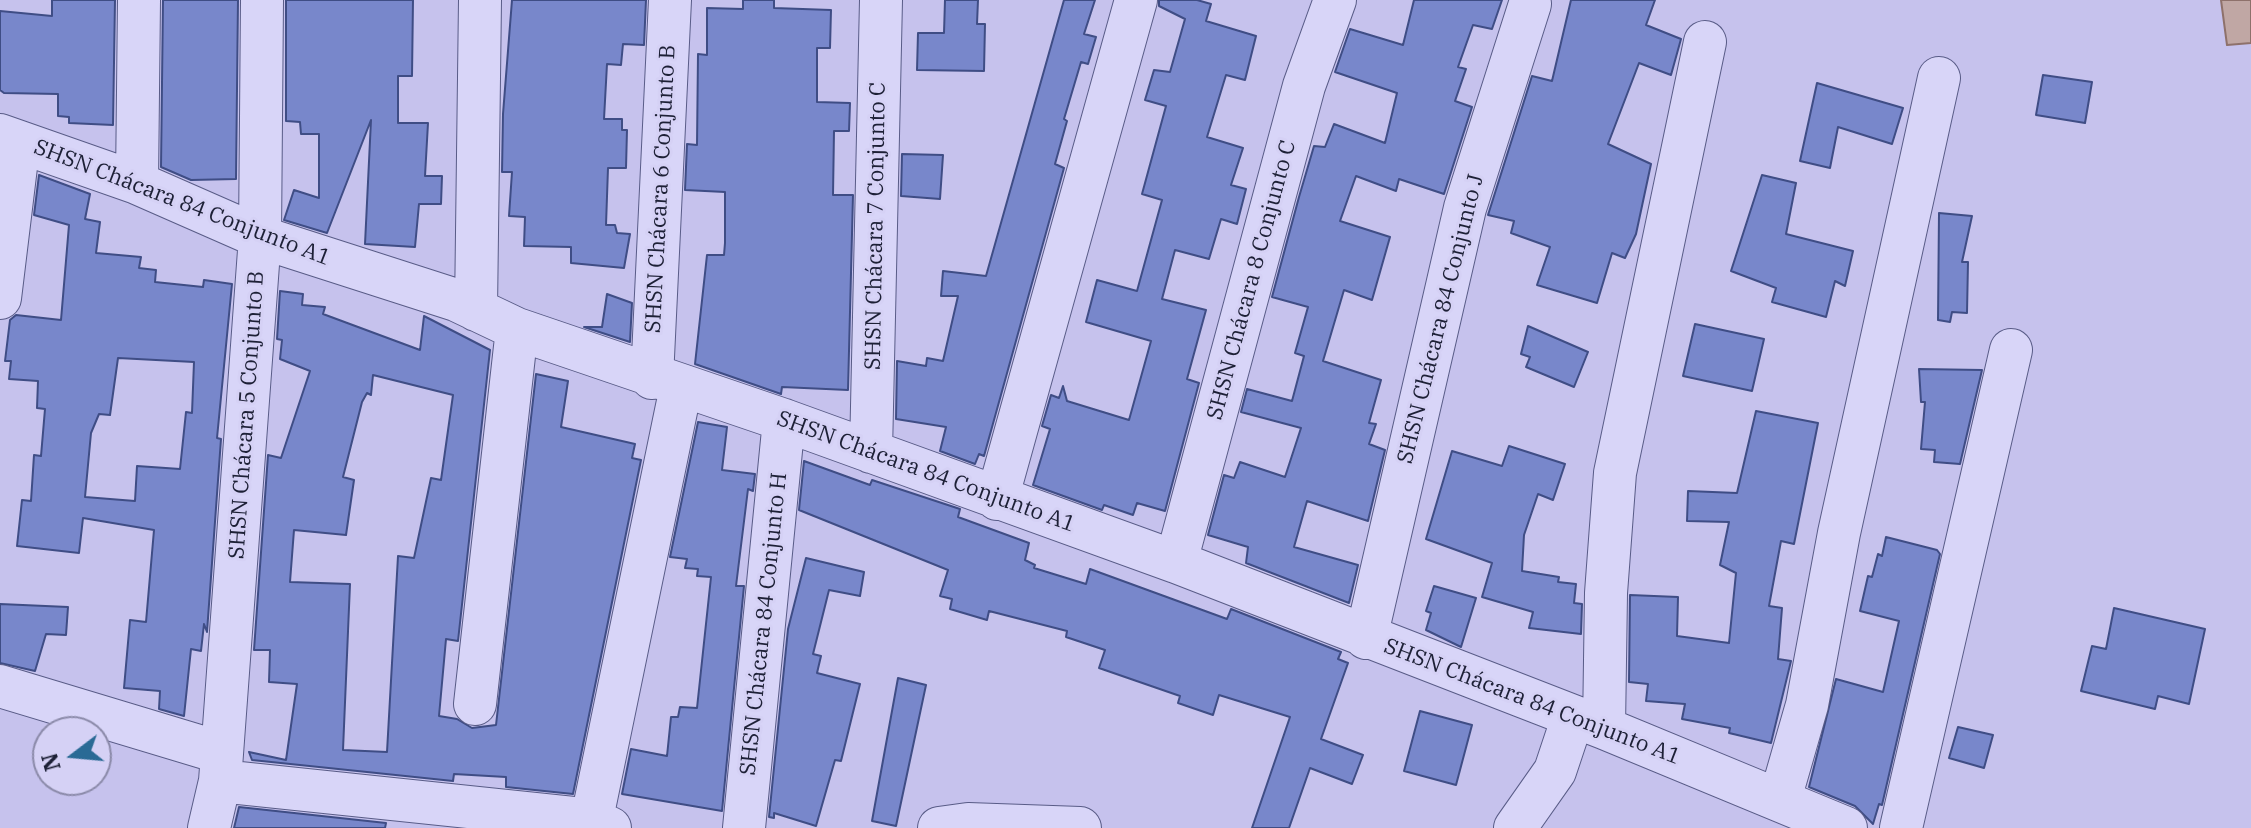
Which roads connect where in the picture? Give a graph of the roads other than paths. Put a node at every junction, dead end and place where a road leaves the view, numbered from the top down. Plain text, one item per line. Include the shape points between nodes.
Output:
1 (139, 0) edge
2 (262, 0) edge
3 (480, 0) edge
4 (670, 0) edge
5 (881, 0) edge
6 (1136, 0) edge
7 (1335, 0) edge
8 (1530, 4) dead end
9 (1705, 42) dead end
10 (1939, 78) dead end
11 (10, 138) edge
12 (137, 183) junction
13 (260, 237) junction
14 (0, 298) edge
15 (476, 310) junction
16 (517, 329) junction
17 (2011, 350) dead end
18 (666, 382) junction
19 (784, 420) junction
20 (871, 452) junction
21 (997, 499) junction
22 (1176, 562) junction
23 (1366, 638) junction
24 (0, 686) edge
25 (475, 704) dead end
26 (1588, 722) junction
27 (221, 767) junction
28 (1780, 799) junction
29 (598, 825) edge
30 (209, 828) edge
31 (744, 828) edge
32 (939, 828) edge
33 (1080, 828) edge
34 (1515, 828) edge
35 (1846, 828) edge
36 (1901, 828) edge

1 - 12 street
2 - 13 street, SHSN Chácara 5 Conjunto B
3 - 15 street
4 - 18 street, SHSN Chácara 6 Conjunto B
5 - 20 street, SHSN Chácara 7 Conjunto C
6 - 21 street
7 - 22 street, SHSN Chácara 8 Conjunto C via 1304,86
8 - 23 street, SHSN Chácara 84 Conjunto J via 1465,208
9 - 26 street via 1615,473
10 - 28 street via 1839,533 1807,705
11 - 12 street, SHSN Chácara 84 Conjunto A1
11 - 14 street
12 - 13 street, SHSN Chácara 84 Conjunto A1
13 - 15 street, SHSN Chácara 84 Conjunto A1
13 - 27 street, SHSN Chácara 5 Conjunto B
15 - 16 street, SHSN Chácara 84 Conjunto A1
16 - 18 street, SHSN Chácara 84 Conjunto A1
16 - 25 street
17 - 36 street
18 - 19 street, SHSN Chácara 84 Conjunto A1
18 - 29 street, SHSN Chácara 6 Conjunto B
19 - 20 street, SHSN Chácara 84 Conjunto A1
19 - 31 street, SHSN Chácara 84 Conjunto H
20 - 21 street, SHSN Chácara 84 Conjunto A1
21 - 22 street, SHSN Chácara 84 Conjunto A1
22 - 23 street, SHSN Chácara 84 Conjunto A1
23 - 26 street, SHSN Chácara 84 Conjunto A1
24 - 27 street
26 - 28 street, SHSN Chácara 84 Conjunto A1
26 - 34 street
27 - 29 street
27 - 30 street, SHSN Chácara 5 Conjunto B
28 - 35 street, SHSN Chácara 84 Conjunto A1
32 - 33 street

